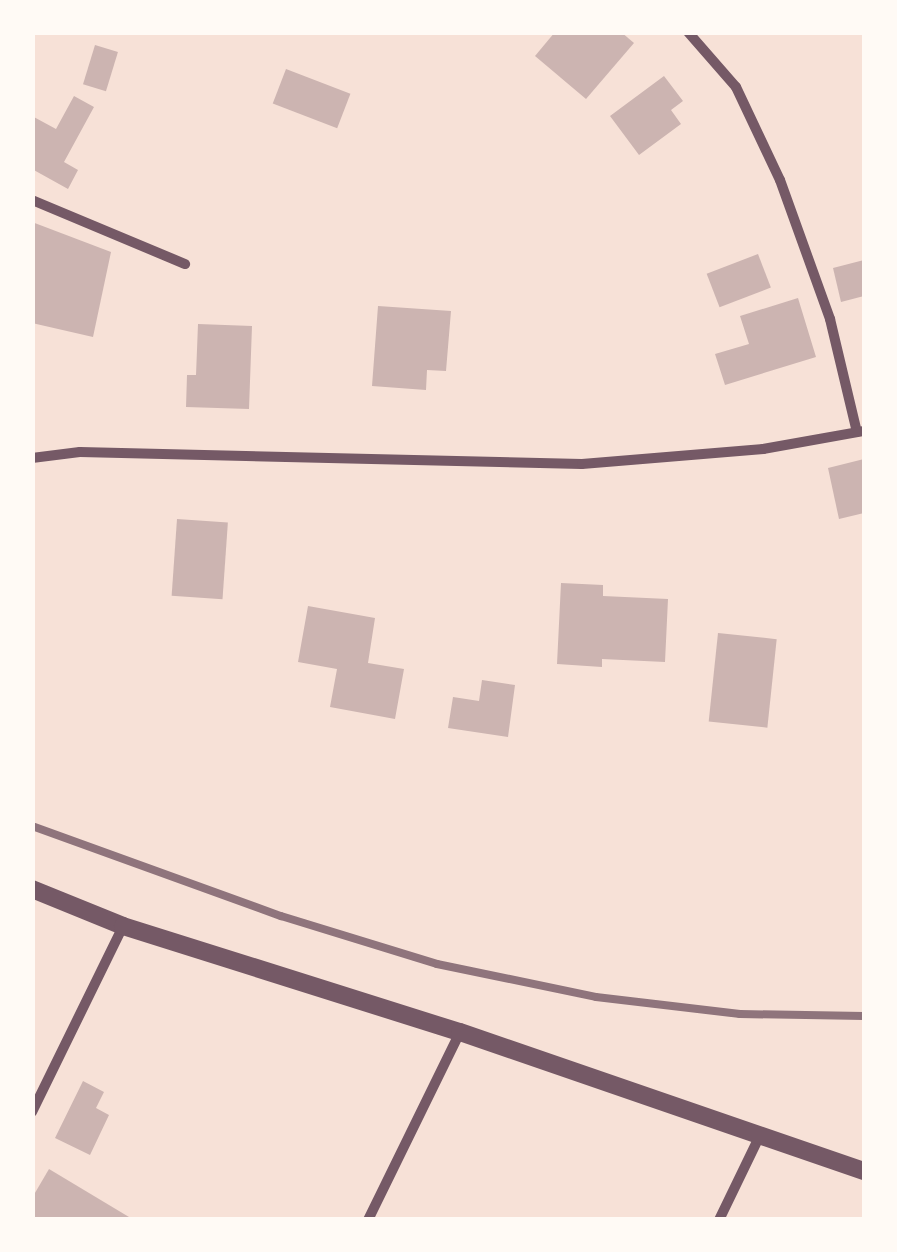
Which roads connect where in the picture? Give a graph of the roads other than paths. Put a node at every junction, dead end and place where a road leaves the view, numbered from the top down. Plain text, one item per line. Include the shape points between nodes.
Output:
1 (688, 32) edge
2 (32, 200) edge
3 (185, 264) dead end
4 (861, 432) edge
5 (32, 458) edge
6 (32, 889) edge
7 (123, 926) junction
8 (460, 1032) junction
9 (32, 1112) edge
10 (761, 1134) junction
11 (864, 1171) edge
12 (368, 1220) edge
13 (719, 1220) edge

1 - 4 street via 736,87 780,180
2 - 3 street
4 - 5 street via 762,449 582,464 80,452
6 - 7 street
7 - 8 street
7 - 9 street
8 - 10 street
8 - 12 street
10 - 11 street
10 - 13 street

